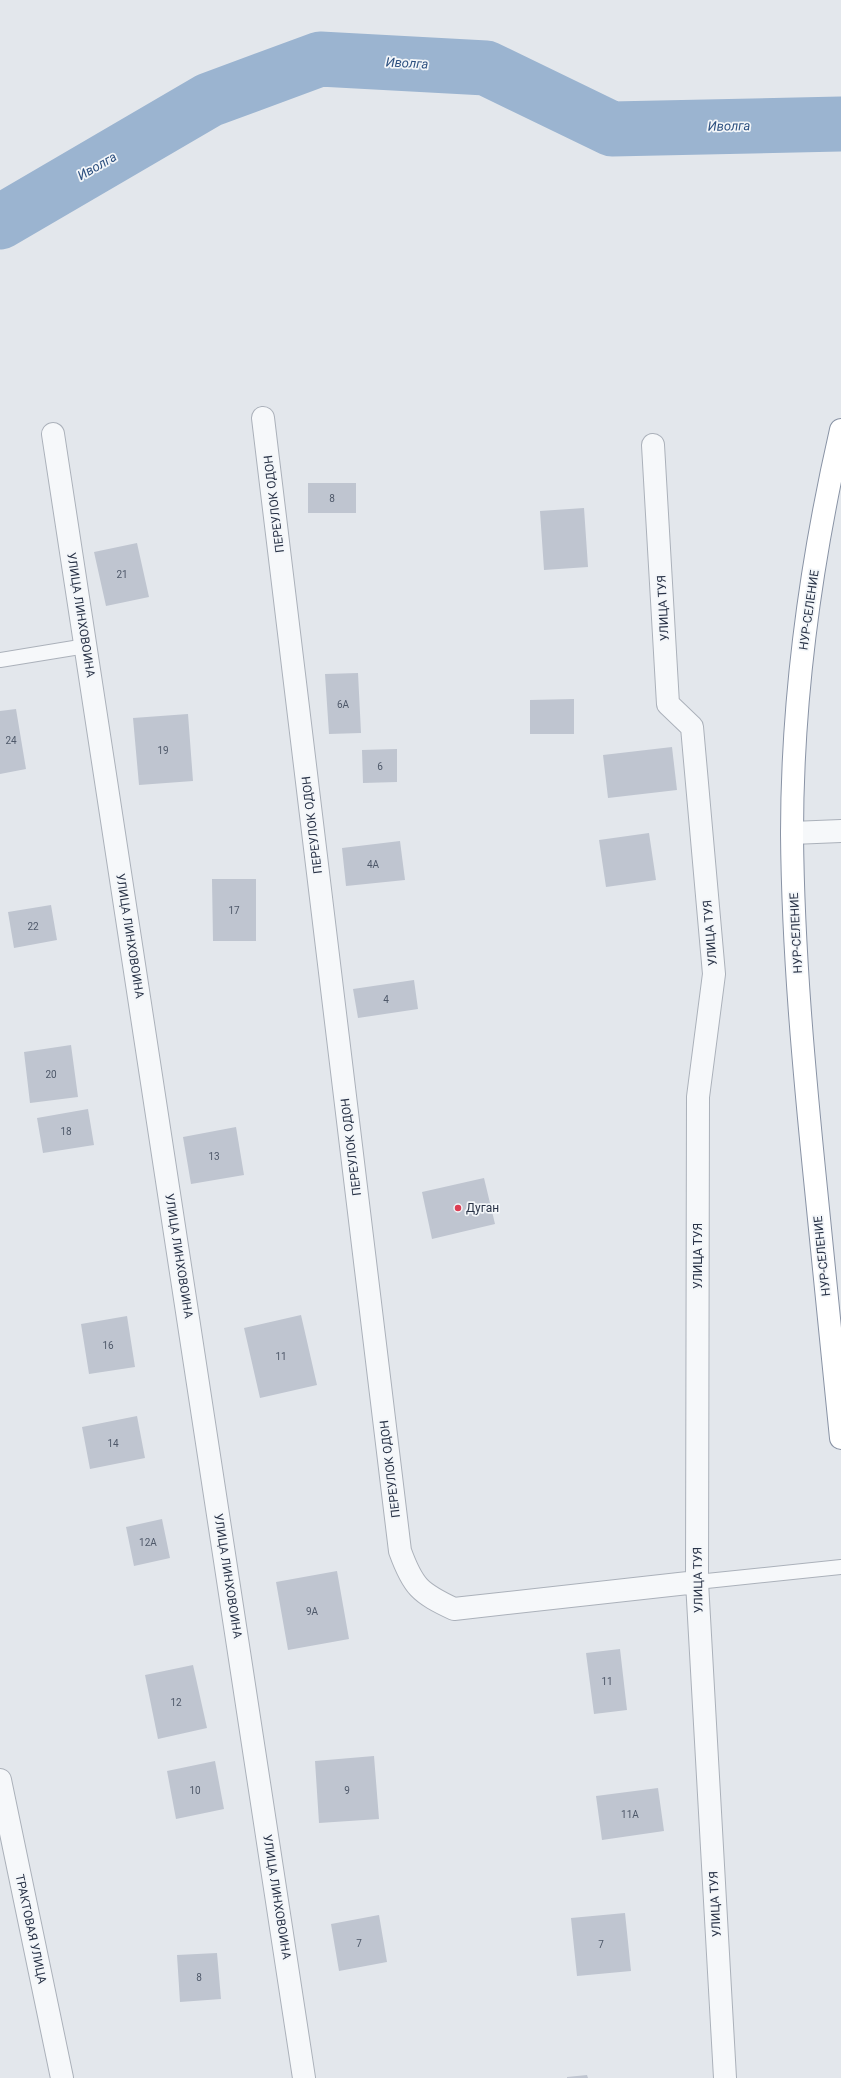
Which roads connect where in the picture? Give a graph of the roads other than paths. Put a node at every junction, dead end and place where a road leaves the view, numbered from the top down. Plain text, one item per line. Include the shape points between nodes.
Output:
1 (263, 418) dead end
2 (841, 430) edge
3 (53, 434) dead end
4 (653, 446) dead end
5 (86, 646) junction
6 (0, 660) edge
7 (841, 831) edge
8 (792, 833) junction
9 (841, 1438) edge
10 (841, 1567) edge
11 (697, 1582) junction
12 (0, 1780) edge
13 (62, 2078) edge
14 (304, 2078) edge
15 (725, 2078) edge

1 - 11 street, ПЕРЕУЛОК ОДОН via 400,1551 409,1576 428,1597 454,1609
2 - 8 highway, НУР-СЕЛЕНИЕ via 818,544 804,648 795,741
3 - 5 street, УЛИЦА ЛИНХОВОИНА
4 - 11 street, УЛИЦА ТУЯ via 668,704 692,728 714,974 698,1097
5 - 6 lane
5 - 14 street, УЛИЦА ЛИНХОВОИНА
7 - 8 street
8 - 9 highway, НУР-СЕЛЕНИЕ via 794,916 806,1087
10 - 11 lane
11 - 15 street, УЛИЦА ТУЯ
12 - 13 street, ТРАКТОВАЯ УЛИЦА

